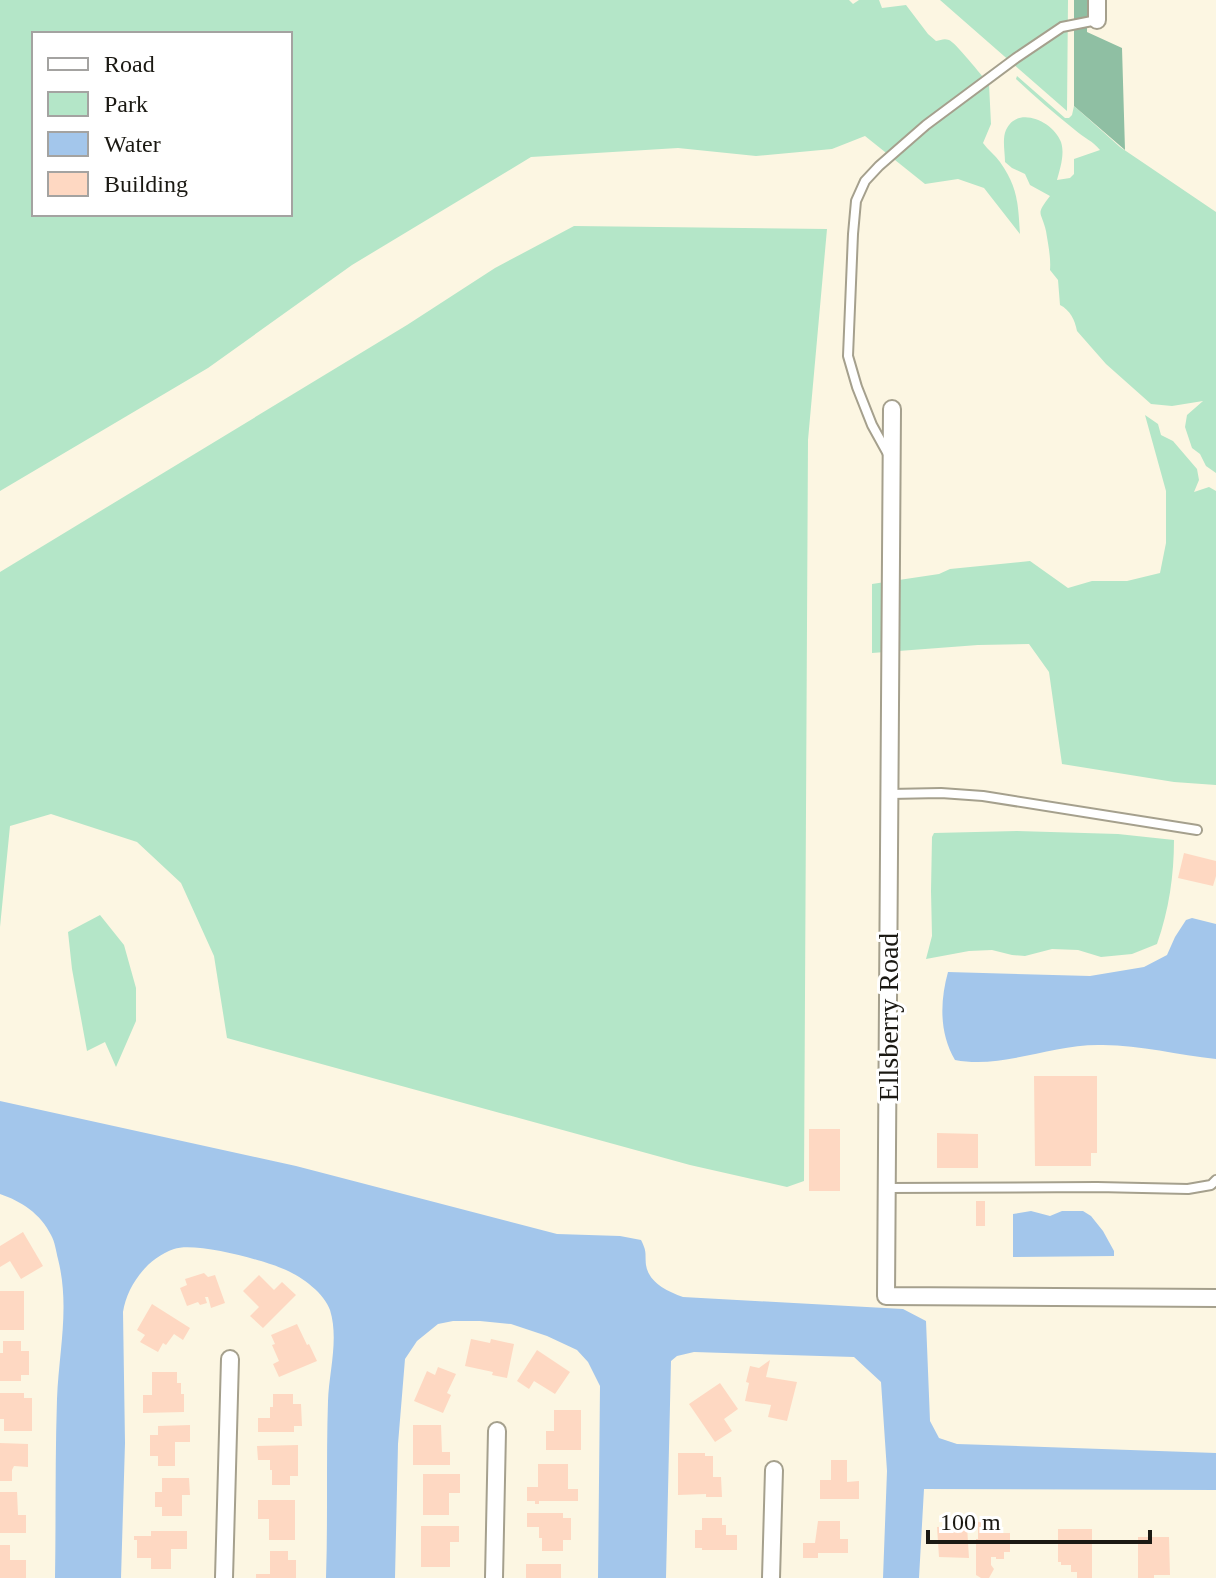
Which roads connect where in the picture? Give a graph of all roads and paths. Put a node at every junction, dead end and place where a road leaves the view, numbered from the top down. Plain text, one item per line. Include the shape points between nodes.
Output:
1 (1097, 0) edge
2 (1097, 20) joint
3 (892, 409) dead end
4 (892, 462) junction
5 (890, 794) junction
6 (1197, 830) dead end
7 (1216, 1180) edge
8 (887, 1188) junction
9 (1216, 1298) edge
10 (230, 1359) dead end
11 (497, 1431) dead end
12 (774, 1470) dead end
13 (224, 1578) edge
14 (494, 1578) edge
15 (771, 1578) edge

1 - 2 street
2 - 4 lane via 1062,27 1016,58 926,125 865,181 856,201 848,356 872,425
3 - 4 street, Ellsberry Road
4 - 5 street, Ellsberry Road
5 - 6 lane via 983,796
5 - 8 street, Ellsberry Road
7 - 8 lane via 1188,1189
8 - 9 street, Ellsberry Road via 886,1296
10 - 13 street
11 - 14 street
12 - 15 street

